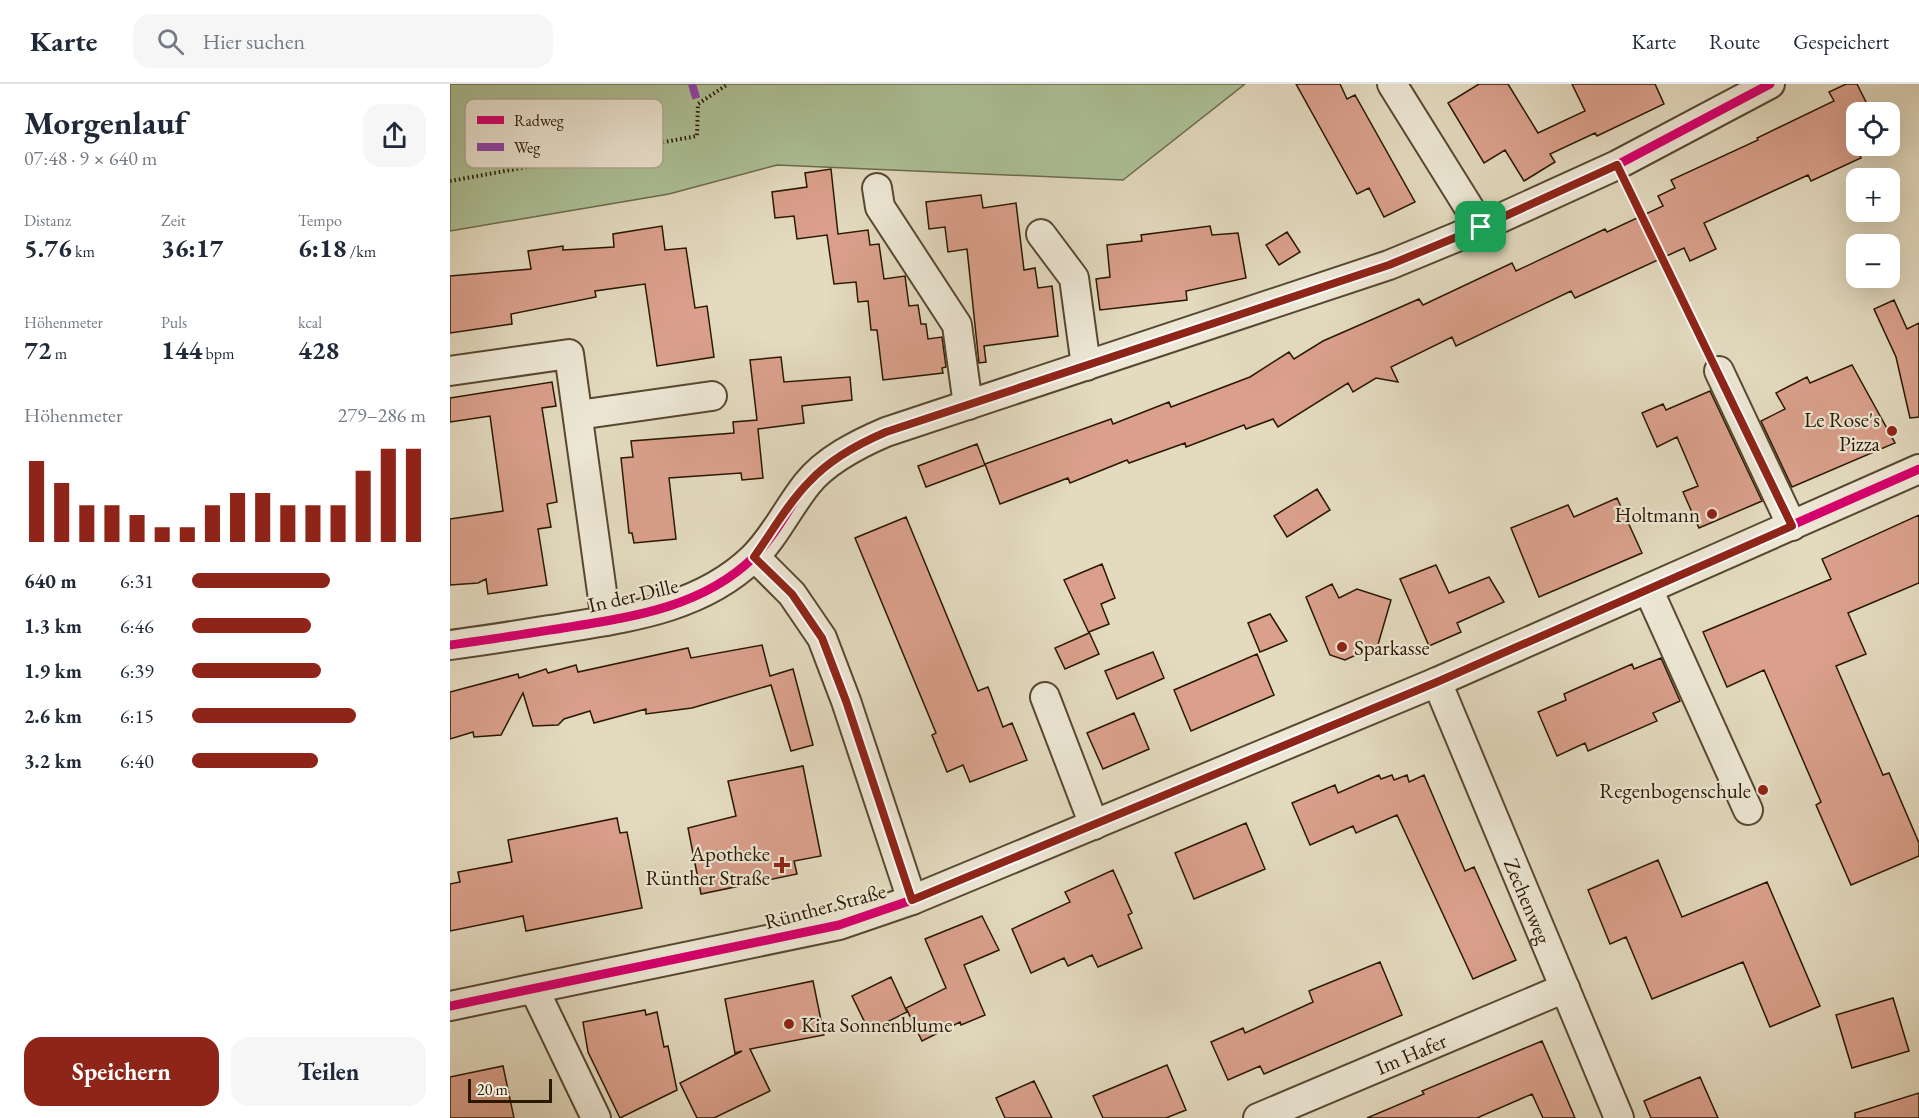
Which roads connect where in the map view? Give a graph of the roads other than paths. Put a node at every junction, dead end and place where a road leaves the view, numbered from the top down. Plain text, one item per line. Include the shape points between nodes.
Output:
1 (1392, 84) edge
2 (1770, 84) edge
3 (877, 188) dead end
4 (1481, 227) junction
5 (1041, 234) dead end
6 (1086, 366) junction
7 (1719, 370) road end
8 (450, 371) edge
9 (712, 396) dead end
10 (968, 405) junction
11 (578, 415) junction
12 (1919, 469) edge
13 (1792, 526) junction
14 (754, 557) junction
15 (1648, 589) junction
16 (606, 621) junction
17 (450, 645) edge
18 (1437, 682) junction
19 (1045, 697) dead end
20 (1748, 810) dead end
21 (1094, 825) junction
22 (912, 900) junction
23 (1565, 988) junction
24 (534, 989) junction
25 (450, 1006) edge
26 (596, 1118) edge
27 (1258, 1118) edge
28 (1619, 1118) edge

1 - 4 street
2 - 4 street, In der Dille via 1617,165
3 - 10 street via 880,207 957,325
4 - 6 street, In der Dille via 1335,284
5 - 6 street via 1074,278
6 - 10 street, In der Dille
7 - 13 street
8 - 11 street, In der Dille via 569,354
9 - 11 street
10 - 14 street, In der Dille via 862,442 832,462 808,482
11 - 16 street, In der Dille
12 - 13 street, Rünther Straße
13 - 15 street, Rünther Straße
14 - 16 street, In der Dille via 728,580 692,599 650,613
14 - 22 street via 792,594 822,638
15 - 18 street, Rünther Straße
15 - 20 street
16 - 17 street, In der Dille
18 - 21 street, Rünther Straße
18 - 23 street, Zechenweg
19 - 21 street
21 - 22 street, Rünther Straße
22 - 24 street, Rünther Straße via 839,925
23 - 27 street, Im Hafer
23 - 28 street, Zechenweg
24 - 25 street, Rünther Straße
24 - 26 street

